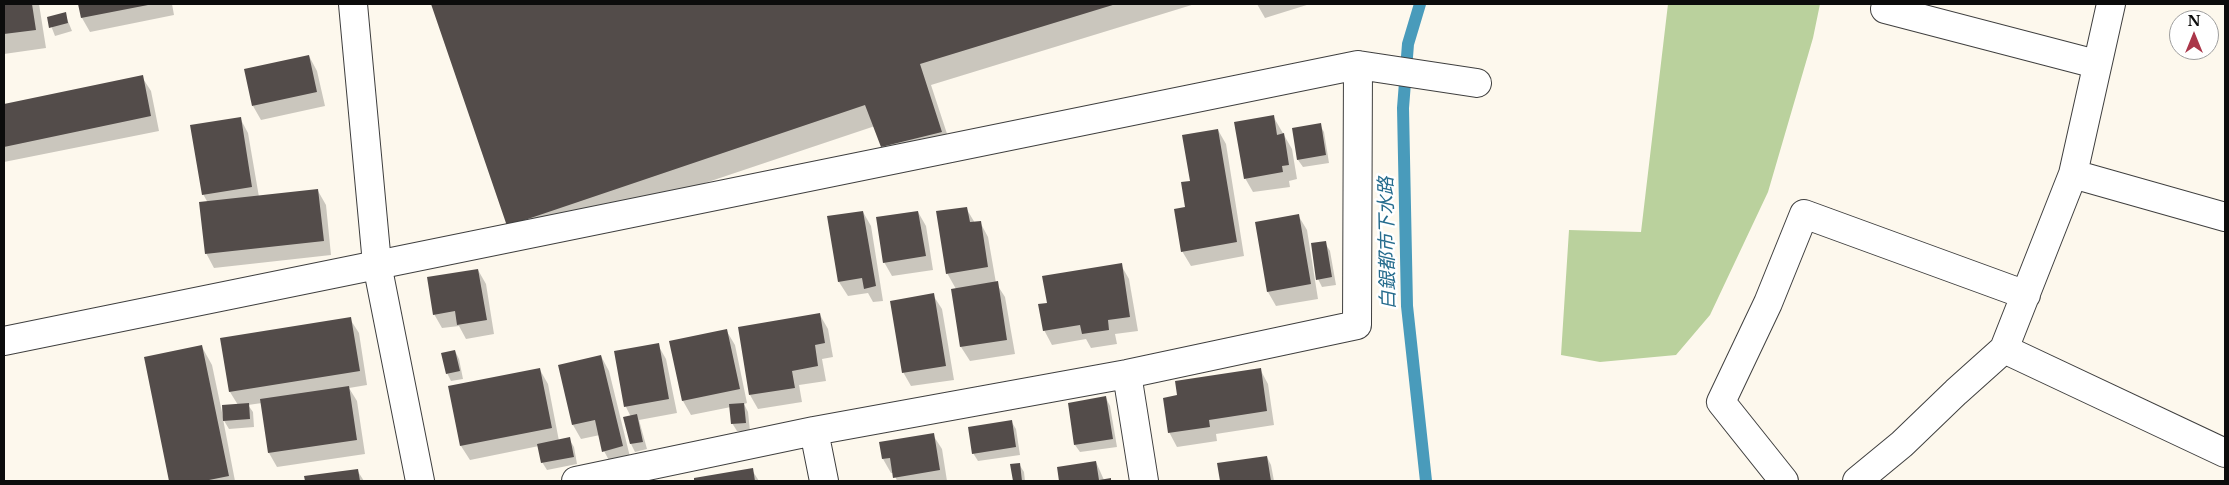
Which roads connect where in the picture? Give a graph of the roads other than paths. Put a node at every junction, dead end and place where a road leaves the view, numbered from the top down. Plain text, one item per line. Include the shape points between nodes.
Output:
1 (353, 4) edge
2 (2111, 4) edge
3 (1885, 9) dead end
4 (2096, 64) junction
5 (1358, 65) junction
6 (1478, 83) dead end
7 (2073, 174) junction
8 (2225, 216) edge
9 (377, 264) junction
10 (2026, 295) junction
11 (4, 341) edge
12 (2004, 349) junction
13 (1127, 374) junction
14 (814, 431) junction
15 (2225, 453) edge
16 (420, 481) edge
17 (576, 481) edge
18 (824, 481) edge
19 (1144, 481) edge
20 (1784, 481) edge
21 (1857, 481) edge

1 - 9 street
2 - 4 street
3 - 4 street
4 - 7 street
5 - 6 street
5 - 9 street
5 - 13 street via 1356,325
7 - 8 street
7 - 10 street
9 - 11 street
9 - 16 street
10 - 12 street
10 - 20 street via 1804,214 1768,303 1721,402
12 - 15 street
12 - 21 street via 1902,444
13 - 14 street
13 - 19 street
14 - 17 street
14 - 18 street

